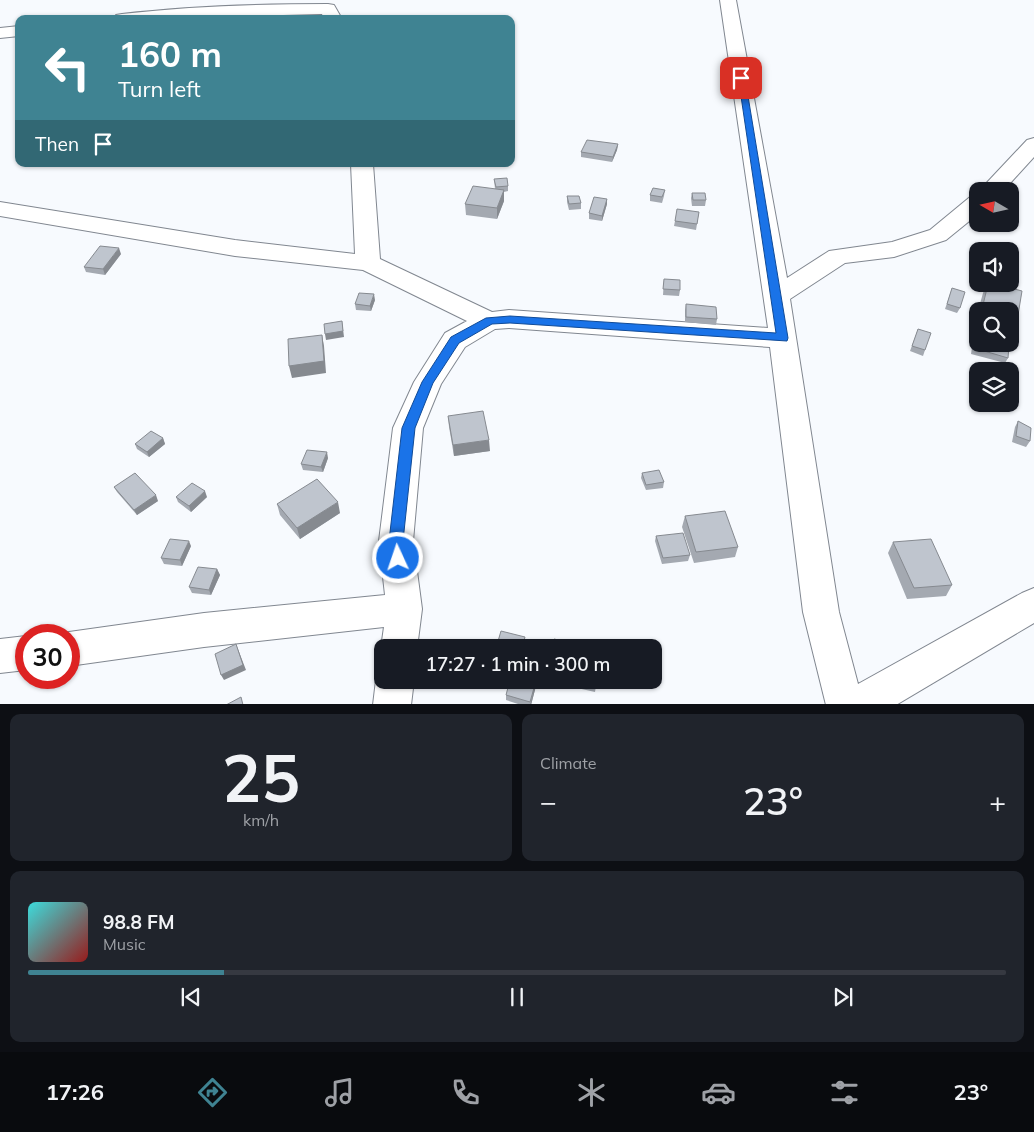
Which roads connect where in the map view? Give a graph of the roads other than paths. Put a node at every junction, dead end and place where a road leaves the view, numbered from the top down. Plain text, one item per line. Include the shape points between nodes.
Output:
1 (728, 0) edge
2 (150, 15) edge
3 (331, 15) edge
4 (15, 31) edge
5 (0, 33) edge
6 (1034, 144) edge
7 (362, 167) edge
8 (1000, 182) edge
9 (0, 209) edge
10 (969, 209) edge
11 (368, 263) junction
12 (777, 296) junction
13 (490, 321) junction
14 (783, 338) junction
15 (1034, 604) edge
16 (404, 609) junction
17 (400, 639) edge
18 (80, 647) edge
19 (15, 654) edge
20 (0, 656) edge
21 (394, 689) edge
22 (392, 704) edge
23 (845, 704) edge
24 (859, 704) edge

1 - 12 street
2 - 3 street via 267,9 328,9
4 - 5 street
6 - 8 street
7 - 11 street
9 - 11 street via 235,248
10 - 12 street via 938,235 894,249 838,256
11 - 13 street
12 - 14 street
13 - 14 street via 510,319
13 - 16 street via 455,340 428,382 408,428 396,541
14 - 23 street via 821,612
15 - 24 street
16 - 17 street
16 - 18 street via 204,630
19 - 20 street
21 - 22 street

